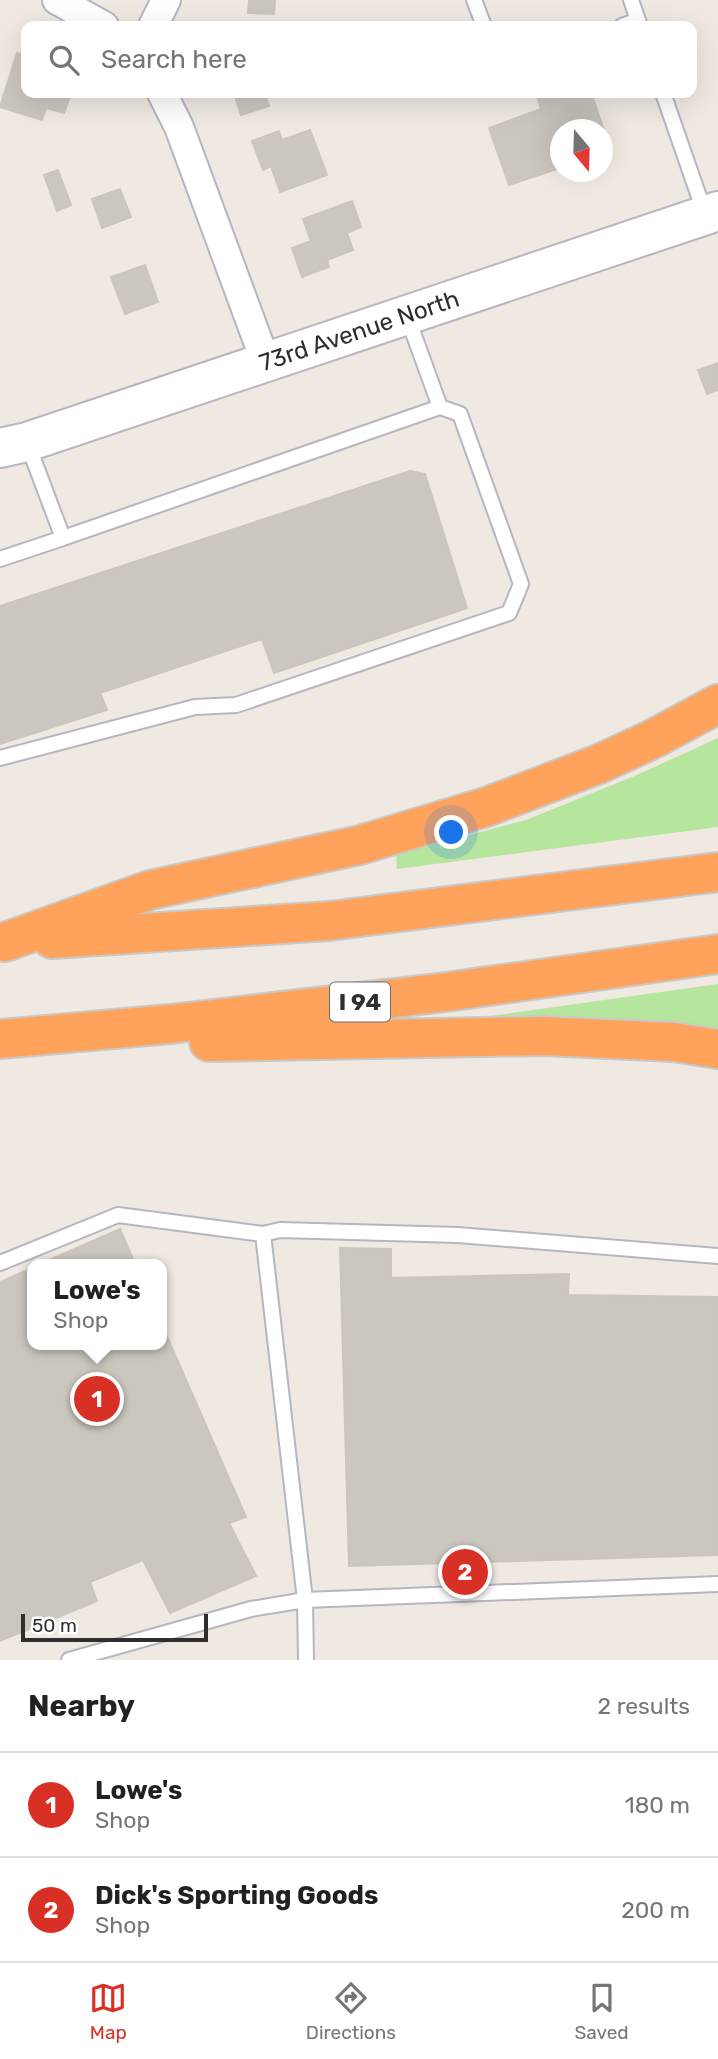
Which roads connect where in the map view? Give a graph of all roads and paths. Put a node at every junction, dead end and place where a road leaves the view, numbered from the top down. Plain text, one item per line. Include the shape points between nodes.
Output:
1 (57, 0) edge
2 (166, 0) edge
3 (474, 0) edge
4 (631, 0) edge
5 (95, 21) edge
6 (156, 21) edge
7 (482, 21) edge
8 (638, 21) edge
9 (164, 98) edge
10 (665, 98) edge
11 (712, 213) edge
12 (407, 315) junction
13 (266, 363) junction
14 (440, 407) junction
15 (13, 445) edge
16 (63, 538) junction
17 (0, 559) edge
18 (718, 704) edge
19 (0, 758) edge
20 (718, 872) edge
21 (3, 942) edge
22 (718, 954) edge
23 (0, 1039) edge
24 (0, 1046) edge
25 (718, 1049) edge
26 (264, 1234) junction
27 (718, 1256) edge
28 (0, 1263) edge
29 (718, 1584) edge
30 (305, 1600) junction
31 (69, 1660) edge
32 (306, 1660) edge

1 - 5 street
2 - 6 street
3 - 7 lane
4 - 8 lane
9 - 13 street
10 - 11 lane
11 - 12 street, 73rd Avenue North
12 - 13 street, 73rd Avenue North
12 - 14 lane
13 - 15 street, 73rd Avenue North
14 - 16 lane
14 - 19 lane via 460,414 522,584 509,613 236,705 195,707
15 - 16 lane
16 - 17 lane
18 - 21 highway via 598,764 486,807 360,845 150,890
20 - 21 highway via 329,921
22 - 23 highway, I 94 via 446,992
24 - 25 highway via 493,1035 674,1042
26 - 27 lane via 280,1230 458,1235
26 - 28 lane via 118,1215
26 - 30 lane
29 - 30 lane
30 - 31 lane via 251,1609
30 - 32 lane

